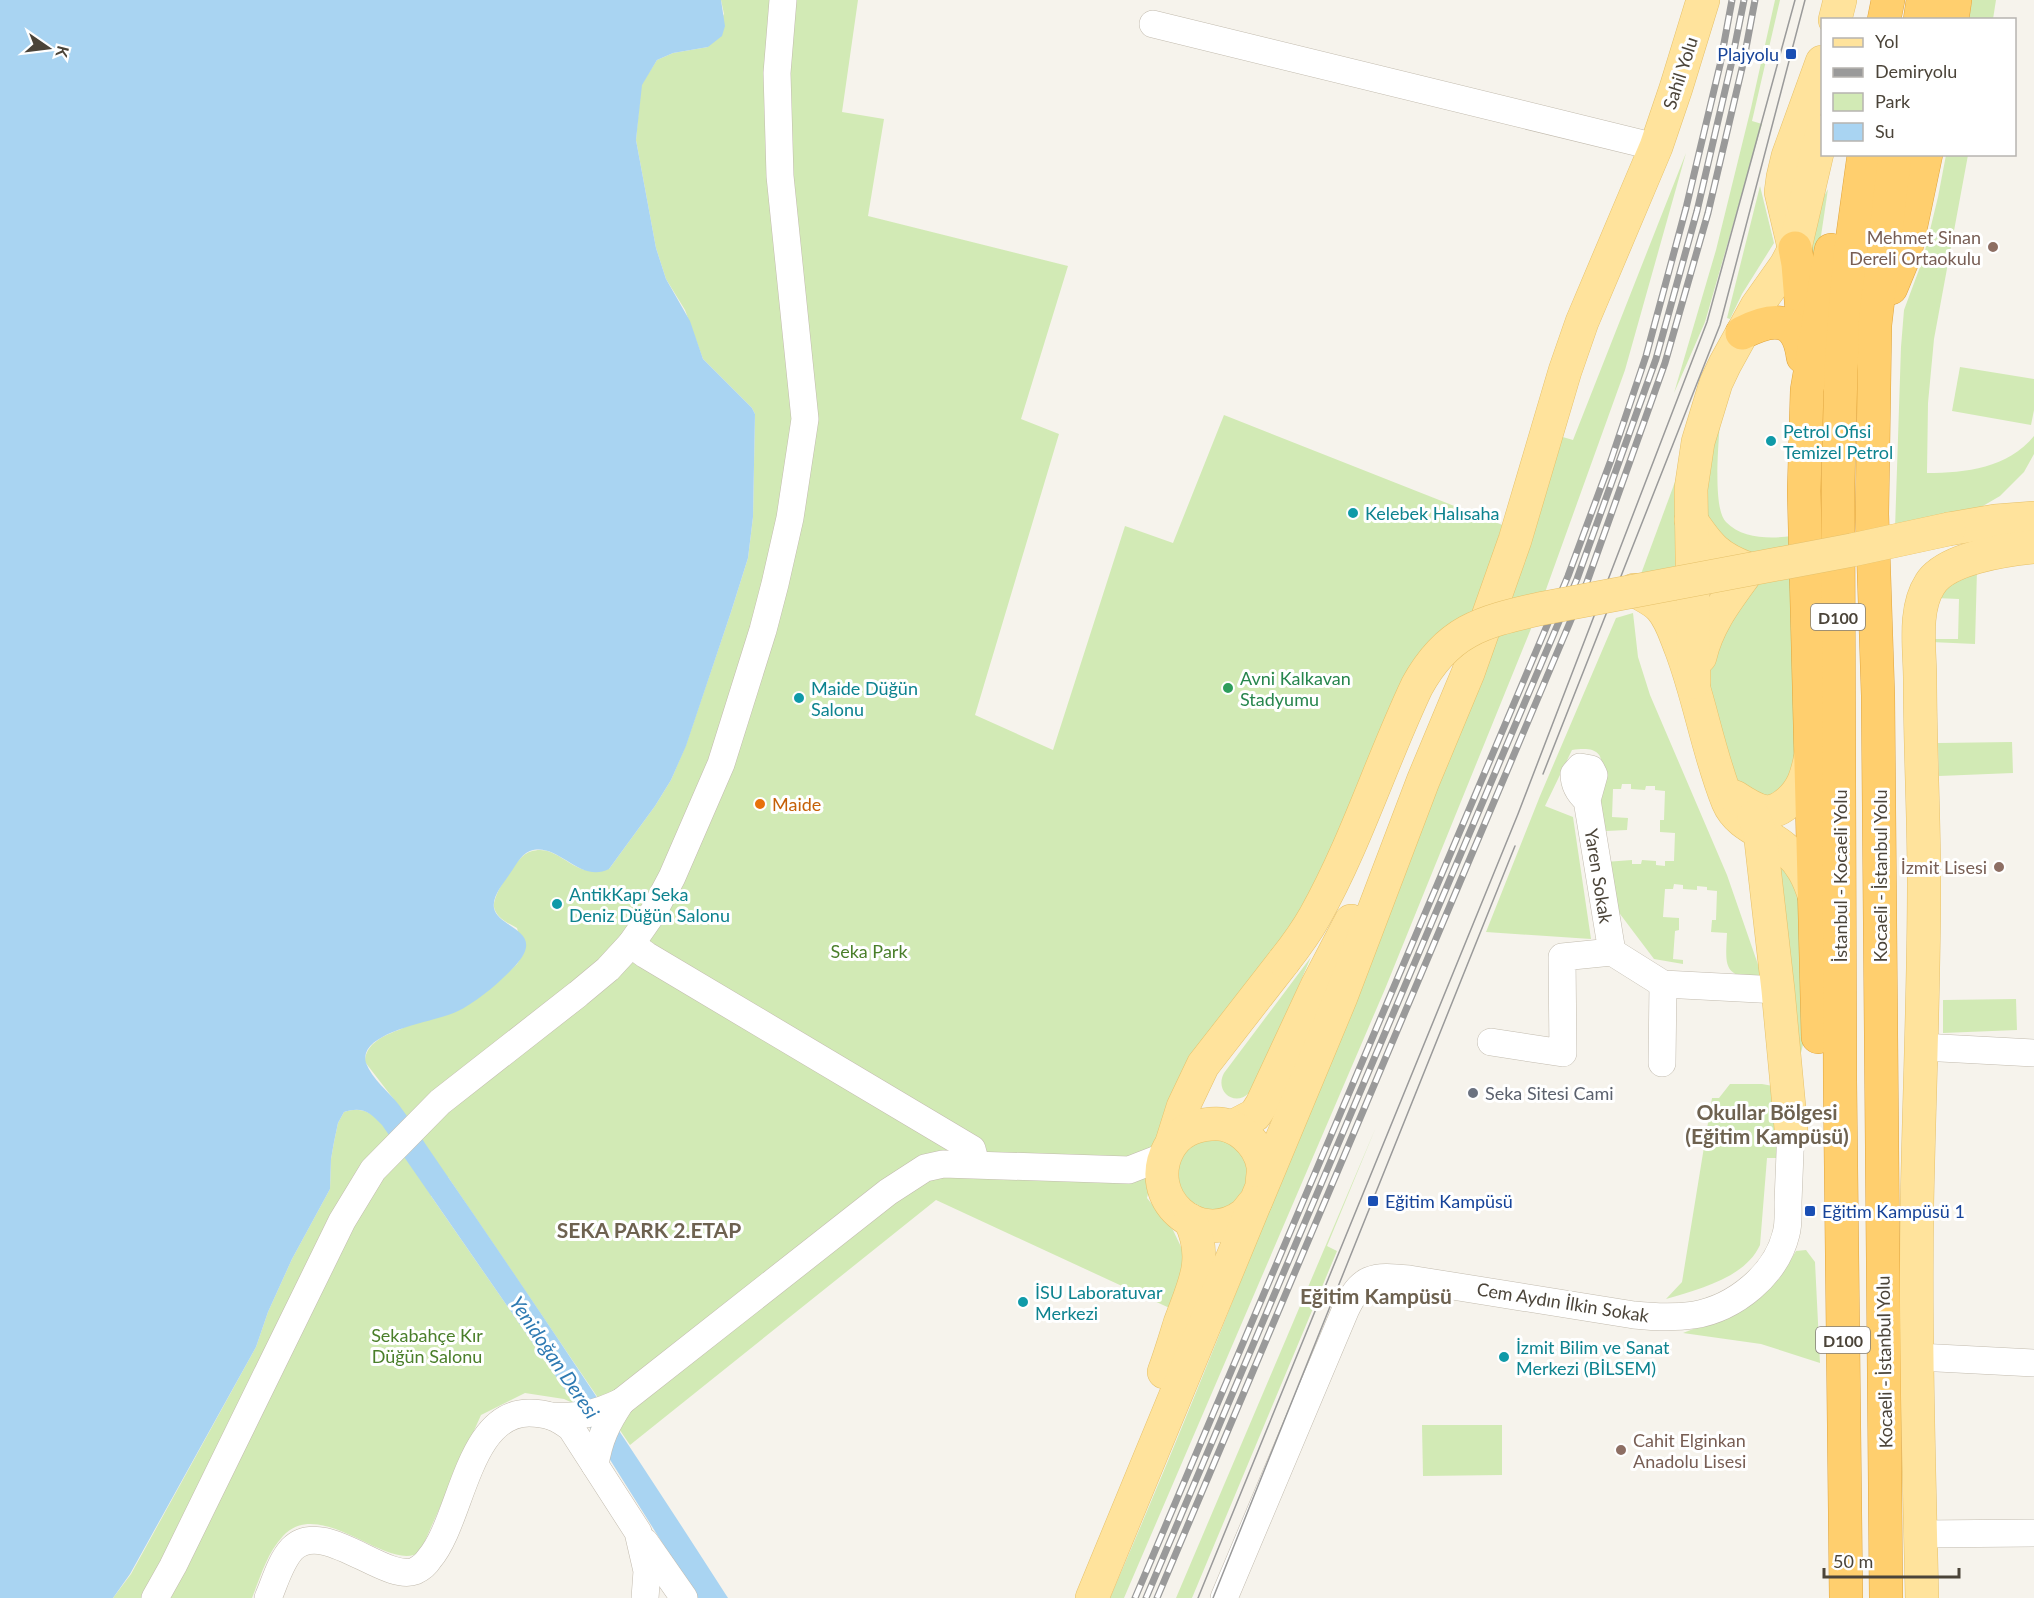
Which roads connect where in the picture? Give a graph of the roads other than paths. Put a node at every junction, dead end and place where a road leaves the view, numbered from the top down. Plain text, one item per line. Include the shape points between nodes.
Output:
1 (783, 0) edge
2 (1703, 0) edge
3 (1840, 0) edge
4 (1852, 0) edge
5 (1923, 0) edge
6 (1955, 0) edge
7 (1836, 18) edge
8 (1848, 18) edge
9 (1920, 18) edge
10 (1952, 18) edge
11 (1153, 24) dead end
12 (1821, 65) edge
13 (1821, 136) edge
14 (1656, 147) junction
15 (1850, 156) edge
16 (1864, 156) edge
17 (1895, 156) edge
18 (1926, 156) edge
19 (1795, 248) junction
20 (1875, 326) junction
21 (1742, 333) junction
22 (1807, 390) junction
23 (2034, 504) edge
24 (2034, 518) edge
25 (1691, 520) junction
26 (1986, 522) junction
27 (2034, 547) edge
28 (1749, 569) junction
29 (1693, 578) junction
30 (1634, 590) junction
31 (1694, 682) junction
32 (1812, 747) junction
33 (1423, 781) junction
34 (1587, 800) dead end
35 (1753, 818) junction
36 (1815, 898) junction
37 (631, 944) junction
38 (1612, 952) junction
39 (1663, 984) junction
40 (1778, 990) junction
41 (1818, 1006) junction
42 (1491, 1042) dead end
43 (1922, 1047) junction
44 (2034, 1053) edge
45 (1662, 1063) dead end
46 (1203, 1065) junction
47 (1226, 1126) junction
48 (1791, 1128) junction
49 (1168, 1149) junction
50 (976, 1164) junction
51 (1129, 1170) junction
52 (1164, 1191) junction
53 (1259, 1193) junction
54 (1190, 1220) junction
55 (1844, 1351) junction
56 (1918, 1357) junction
57 (2034, 1363) edge
58 (551, 1416) junction
59 (601, 1426) junction
60 (638, 1532) junction
61 (2034, 1533) edge
62 (1921, 1534) junction
63 (1107, 1563) junction
64 (155, 1598) edge
65 (268, 1598) edge
66 (645, 1598) edge
67 (684, 1598) edge
68 (1092, 1598) edge
69 (1224, 1598) edge
70 (1846, 1598) edge
71 (1886, 1598) edge
72 (1922, 1598) edge

1 - 37 street via 777,73 780,167 804,400 800,457 763,630 721,764 672,877
2 - 14 main road, Sahil Yolu
3 - 7 main road
4 - 8 main road
5 - 9 highway
6 - 10 highway
11 - 14 street
12 - 19 main road via 1783,177 1781,192
13 - 19 main road
14 - 33 main road, Sahil Yolu via 1579,332 1511,551 1468,673
15 - 22 highway
16 - 55 highway, İstanbul - Kocaeli Yolu / D100 via 1844,336 1838,483
17 - 20 highway, Kocaeli - İstanbul Yolu / D100
18 - 20 highway via 1905,254
19 - 21 main road
19 - 22 highway
20 - 71 highway, Kocaeli - İstanbul Yolu / D100 via 1872,514 1878,706
21 - 22 highway via 1768,322 1791,329 1801,346
21 - 25 main road via 1707,410 1693,466
22 - 32 highway via 1804,491
23 - 26 main road
24 - 26 main road
25 - 28 main road via 1720,556
25 - 29 main road
26 - 28 main road, bridge
27 - 43 main road via 1949,567 1931,582 1922,607
28 - 29 main road, bridge
28 - 31 main road via 1712,621
29 - 30 main road, bridge
29 - 31 main road
30 - 31 main road via 1659,605 1670,620
30 - 46 main road, bridge via 1504,617 1466,632 1432,661 1417,686 1314,918
31 - 35 main road via 1721,782
32 - 35 main road via 1804,784 1793,798 1778,810
32 - 36 highway
33 - 47 main road via 1317,986 1263,1104 1255,1115
33 - 53 main road via 1341,997
34 - 38 street, Yaren Sokak
35 - 36 main road via 1796,859
35 - 40 main road
36 - 41 highway
37 - 50 street via 972,1149
37 - 64 street via 608,969 440,1102 367,1179 342,1221
38 - 39 street
38 - 42 street via 1562,957 1563,1053
39 - 40 street
39 - 45 street
40 - 48 main road
41 - 48 main road
41 - 55 highway via 1822,1244
43 - 44 street
43 - 56 main road
46 - 47 main road via 1203,1100 1209,1112
46 - 49 main road
47 - 49 main road via 1199,1125 1184,1131
47 - 53 main road via 1247,1136 1257,1150 1263,1167
48 - 69 street, Cem Aydın İlkin Sokak via 1787,1232 1781,1249 1761,1278 1719,1307 1696,1315 1634,1315 1386,1276 1362,1283 1351,1299
49 - 51 street
49 - 52 main road via 1161,1172
50 - 51 street
50 - 59 street via 943,1164 910,1176
51 - 52 street
52 - 54 main road via 1169,1203
53 - 54 main road via 1244,1215 1228,1223 1211,1226
53 - 63 main road
54 - 63 main road via 1200,1250 1198,1270
55 - 70 highway, İstanbul - Kocaeli Yolu / D100
56 - 57 street
56 - 62 main road
58 - 59 street
58 - 59 street via 571,1428
58 - 65 street via 508,1416 492,1429 479,1449 439,1544 415,1571 400,1571 325,1541 308,1541 287,1556
59 - 60 street
60 - 66 street via 647,1571
60 - 67 street
61 - 62 street
62 - 72 main road
63 - 68 main road

